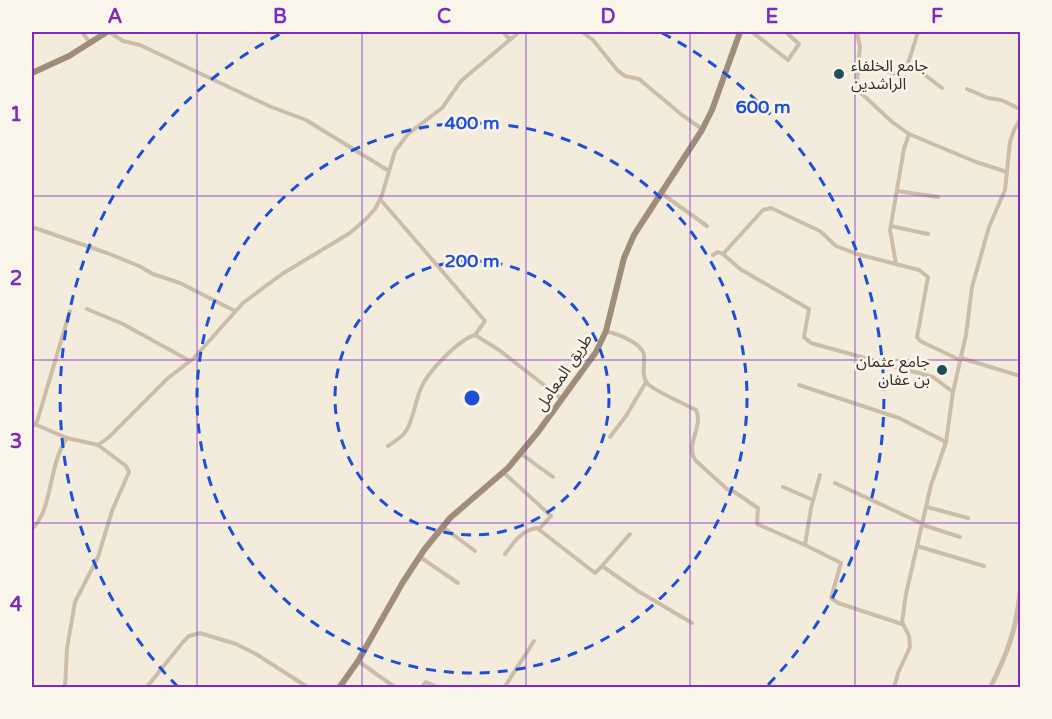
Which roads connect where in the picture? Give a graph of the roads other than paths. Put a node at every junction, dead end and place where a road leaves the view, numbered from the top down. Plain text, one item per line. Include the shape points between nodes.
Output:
1 (82, 32) edge
2 (108, 32) edge
3 (503, 32) edge
4 (519, 32) edge
5 (582, 32) edge
6 (740, 32) edge
7 (752, 32) edge
8 (786, 32) edge
9 (857, 32) edge
10 (918, 32) edge
11 (510, 39) junction
12 (90, 43) junction
13 (860, 64) junction
14 (907, 68) junction
15 (32, 73) edge
16 (942, 88) dead end
17 (967, 89) dead end
18 (1020, 109) edge
19 (1020, 120) edge
20 (702, 130) junction
21 (909, 134) junction
22 (389, 171) junction
23 (1007, 172) junction
24 (897, 191) junction
25 (661, 193) junction
26 (938, 197) dead end
27 (380, 199) junction
28 (707, 226) dead end
29 (891, 226) junction
30 (32, 227) edge
31 (928, 234) dead end
32 (723, 254) junction
33 (713, 255) dead end
34 (896, 264) junction
35 (87, 309) dead end
36 (235, 310) junction
37 (70, 311) dead end
38 (606, 332) junction
39 (476, 335) junction
40 (960, 359) junction
41 (190, 361) junction
42 (1020, 376) edge
43 (646, 382) junction
44 (799, 385) dead end
45 (953, 392) junction
46 (562, 399) junction
47 (34, 424) edge
48 (610, 437) dead end
49 (67, 438) junction
50 (946, 442) junction
51 (98, 445) junction
52 (388, 446) dead end
53 (520, 453) junction
54 (503, 472) junction
55 (820, 475) dead end
56 (553, 477) dead end
57 (835, 483) dead end
58 (783, 487) dead end
59 (813, 500) junction
60 (927, 507) junction
61 (968, 518) dead end
62 (923, 524) junction
63 (443, 527) junction
64 (32, 529) edge
65 (539, 529) junction
66 (630, 534) dead end
67 (960, 537) dead end
68 (805, 545) junction
69 (917, 546) junction
70 (475, 551) dead end
71 (506, 554) dead end
72 (420, 556) junction
73 (602, 566) junction
74 (984, 566) dead end
75 (458, 583) dead end
76 (1020, 593) edge
77 (1020, 604) edge
78 (692, 623) dead end
79 (903, 624) junction
80 (534, 641) dead end
81 (358, 661) junction
82 (64, 687) edge
83 (146, 687) edge
84 (309, 687) edge
85 (339, 687) edge
86 (396, 687) edge
87 (421, 687) edge
88 (439, 687) edge
89 (504, 687) edge
90 (894, 687) edge
91 (990, 687) edge

1 - 12 street
2 - 12 main road
2 - 22 street via 306,120
3 - 11 street
4 - 11 street
5 - 20 street via 618,71 639,79
6 - 20 main road, طريق المعامل
7 - 8 street via 788,60 799,44
9 - 13 street
10 - 14 street
11 - 22 street via 461,81 442,108 408,134 395,151
12 - 15 main road
13 - 14 street via 904,76
13 - 21 street via 857,81 861,93
14 - 16 street via 921,72
17 - 18 street
19 - 23 street via 1010,142
20 - 25 main road, طريق المعامل
21 - 23 street
21 - 24 street
22 - 27 street
23 - 40 street via 1005,189 989,227 972,287
24 - 26 street
24 - 29 street
25 - 28 street
25 - 38 main road, طريق المعامل via 627,250
27 - 36 street via 350,233 281,275
27 - 39 street via 485,321
29 - 31 street
29 - 34 street
30 - 36 street via 140,266
32 - 33 street
32 - 34 street via 763,210 771,208 820,231 836,246
32 - 45 street via 809,309 804,337 811,343 933,377
34 - 40 street via 919,270 928,277 917,337
35 - 41 street
36 - 41 street
37 - 47 street
38 - 43 street via 618,333 641,349
38 - 46 main road, طريق المعامل
39 - 46 street
39 - 52 street via 455,347 422,385 406,431
40 - 42 street
40 - 45 street
41 - 51 street
43 - 48 street
43 - 68 street via 696,410 692,455 727,489 758,508 757,524
44 - 50 street via 899,418
45 - 50 street
46 - 53 main road, طريق المعامل
47 - 49 street
49 - 51 street
49 - 64 street via 55,460 41,519
50 - 60 street
51 - 82 street via 126,466 128,474 98,557 75,602 66,648
53 - 54 main road, طريق المعامل
53 - 56 street
54 - 63 main road, طريق المعامل
54 - 65 street via 551,516
55 - 59 street
57 - 62 street
58 - 59 street
59 - 68 street
60 - 61 street
60 - 62 street
62 - 67 street
62 - 69 street
63 - 70 street
63 - 72 main road, طريق المعامل
65 - 71 street via 529,529
65 - 73 street via 595,573
66 - 73 street
68 - 79 street via 841,563 831,598
69 - 74 street
69 - 79 street
72 - 75 street
72 - 81 main road, طريق المعامل
73 - 78 street
76 - 77 street
77 - 91 street via 1007,654
79 - 90 street via 910,647
80 - 89 street
81 - 85 main road, طريق المعامل
81 - 86 street
83 - 84 street via 189,636 200,633 236,644
87 - 88 street via 426,682

